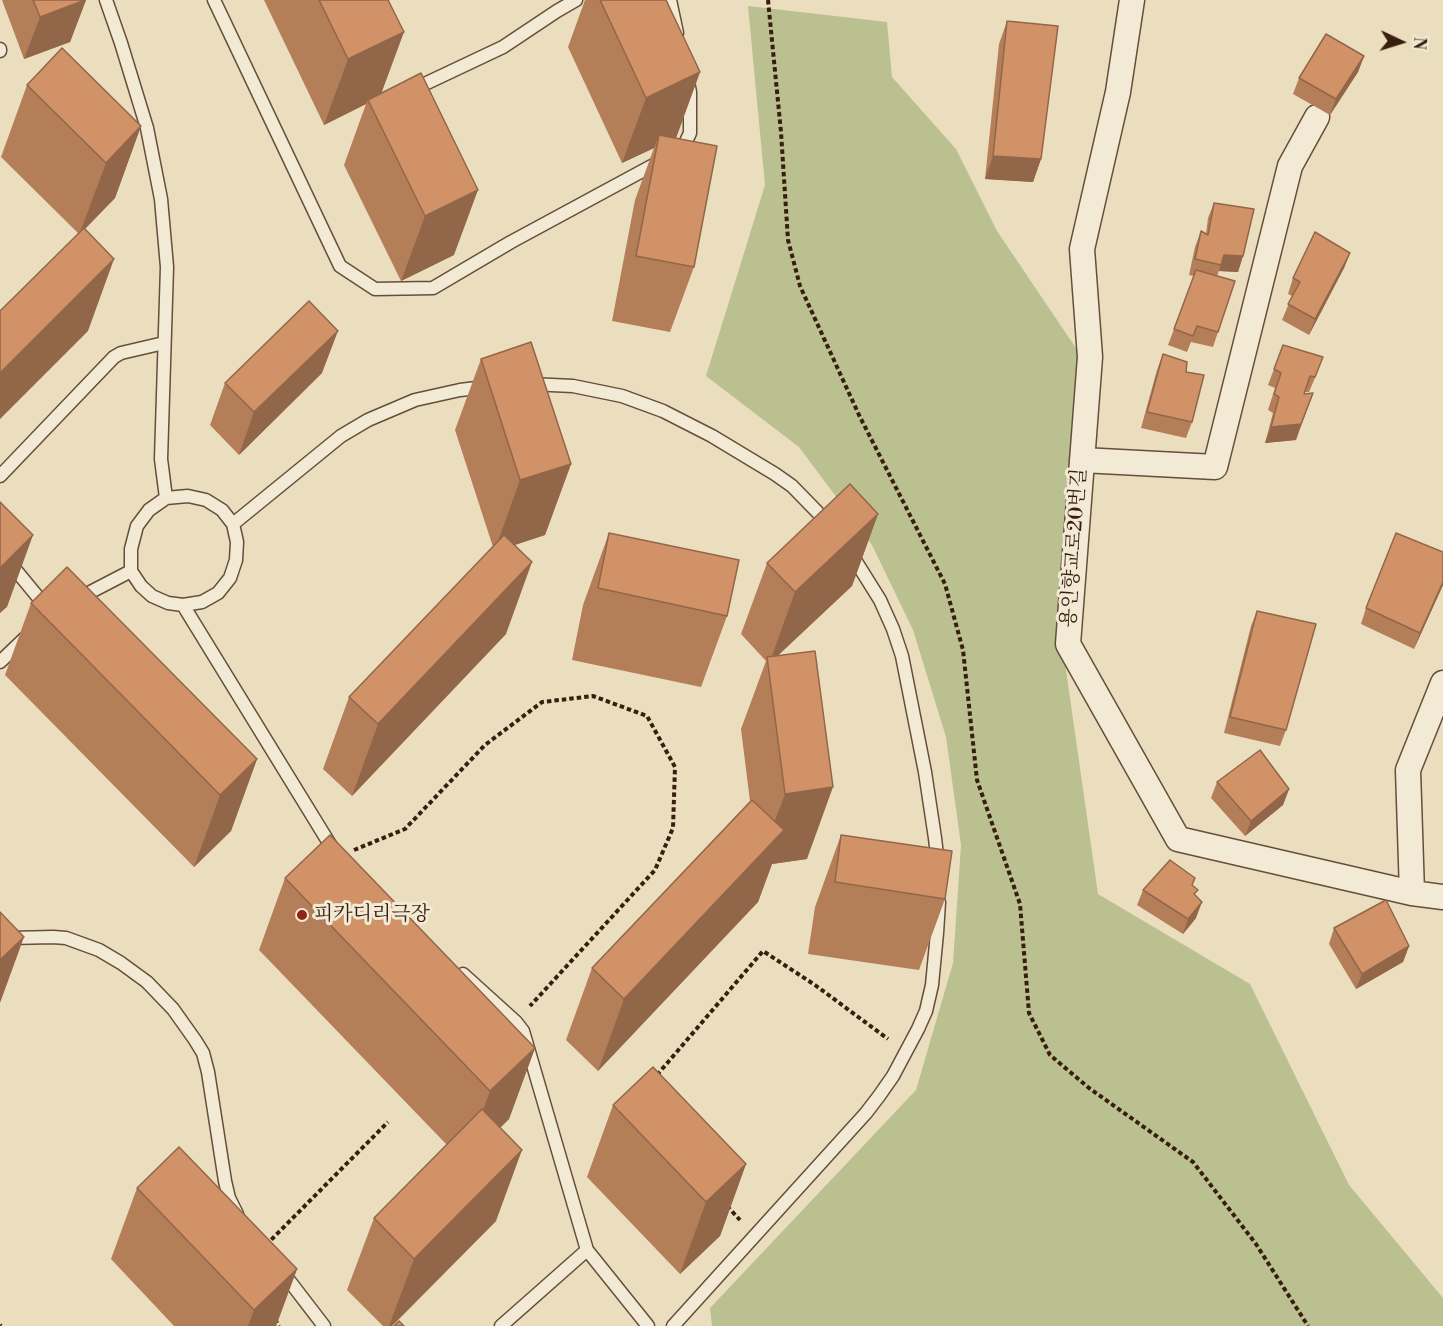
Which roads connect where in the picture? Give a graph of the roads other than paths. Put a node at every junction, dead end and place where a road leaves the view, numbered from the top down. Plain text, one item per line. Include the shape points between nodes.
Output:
1 (106, 0) edge
2 (214, 0) edge
3 (576, 0) edge
4 (670, 0) edge
5 (1132, 0) edge
6 (680, 46) edge
7 (685, 69) edge
8 (401, 95) edge
9 (1317, 117) dead end
10 (164, 344) junction
11 (516, 384) edge
12 (494, 386) edge
13 (1082, 460) junction
14 (0, 477) edge
15 (166, 498) junction
16 (233, 524) junction
17 (0, 551) edge
18 (131, 570) junction
19 (183, 605) junction
20 (52, 614) junction
21 (0, 662) edge
22 (1443, 683) edge
23 (340, 860) edge
24 (938, 873) edge
25 (939, 890) edge
26 (1412, 893) junction
27 (1443, 897) edge
28 (0, 934) edge
29 (454, 966) edge
30 (243, 1221) edge
31 (264, 1246) edge
32 (587, 1250) junction
33 (324, 1326) edge
34 (501, 1326) edge
35 (648, 1326) edge
36 (673, 1326) edge

1 - 10 lane via 147,128 161,198 167,267
2 - 7 lane via 340,266 375,289 433,288 682,150 690,132 690,92
3 - 8 lane via 502,47
4 - 6 lane
5 - 13 street, 용인향교로20번길 via 1118,92 1082,249 1090,357
9 - 13 street via 1290,166 1215,467
10 - 14 lane via 114,357
10 - 15 lane via 161,459
11 - 24 lane via 573,386 622,396 663,411 757,462 792,486 820,514 865,574 902,656 927,783
12 - 16 lane via 415,400 368,420 341,436
13 - 26 street, 용인향교로20번길 via 1068,644 1178,839
15 - 16 lane via 188,496 206,500 222,510
15 - 18 lane via 149,510 137,526
16 - 19 lane via 236,560 230,578 218,593 202,602
17 - 20 lane
18 - 19 lane via 153,596
18 - 20 lane
19 - 23 lane
20 - 21 lane
22 - 26 street via 1408,770
25 - 36 lane via 932,985 926,1011 893,1076 866,1113
26 - 27 street, 용인향교로20번길
28 - 30 lane via 11,938 66,938 99,950 147,982 173,1009 203,1053 229,1198
29 - 32 lane via 523,1031
31 - 33 lane
32 - 34 lane
32 - 35 lane

